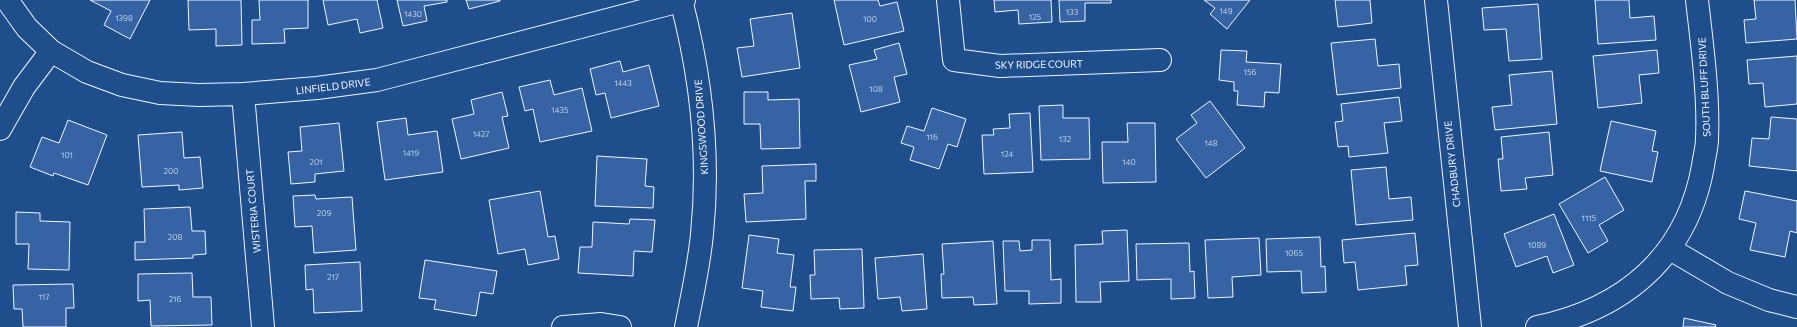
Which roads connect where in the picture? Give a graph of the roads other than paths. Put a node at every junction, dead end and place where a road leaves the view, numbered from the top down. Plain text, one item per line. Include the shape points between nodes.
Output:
1 (6, 0) edge
2 (682, 0) edge
3 (948, 0) edge
4 (1436, 0) edge
5 (1697, 0) edge
6 (51, 51) junction
7 (1160, 60) dead end
8 (243, 94) junction
9 (0, 129) edge
10 (1670, 249) junction
11 (1797, 307) edge
12 (263, 327) edge
13 (563, 327) edge
14 (620, 327) edge
15 (686, 327) edge
16 (1470, 327) edge
17 (1537, 327) edge

1 - 6 street, LINFIELD DRIVE via 27,28
2 - 8 street, LINFIELD DRIVE via 377,80
2 - 15 street, KINGSWOOD DRIVE via 695,56 702,111 705,168 702,234
3 - 7 street, SKY RIDGE COURT via 954,60 1000,66
4 - 16 street, CHADBURY DRIVE
5 - 10 street, SOUTH BLUFF DRIVE via 1705,74 1707,139 1699,184 1687,220
6 - 8 street, LINFIELD DRIVE via 87,72 122,85 160,93
6 - 9 street via 24,87
8 - 12 street, WISTERIA COURT
10 - 11 street via 1728,283 1768,300
10 - 17 street, SOUTH BLUFF DRIVE via 1647,274 1618,296 1594,310
13 - 14 street via 601,324

